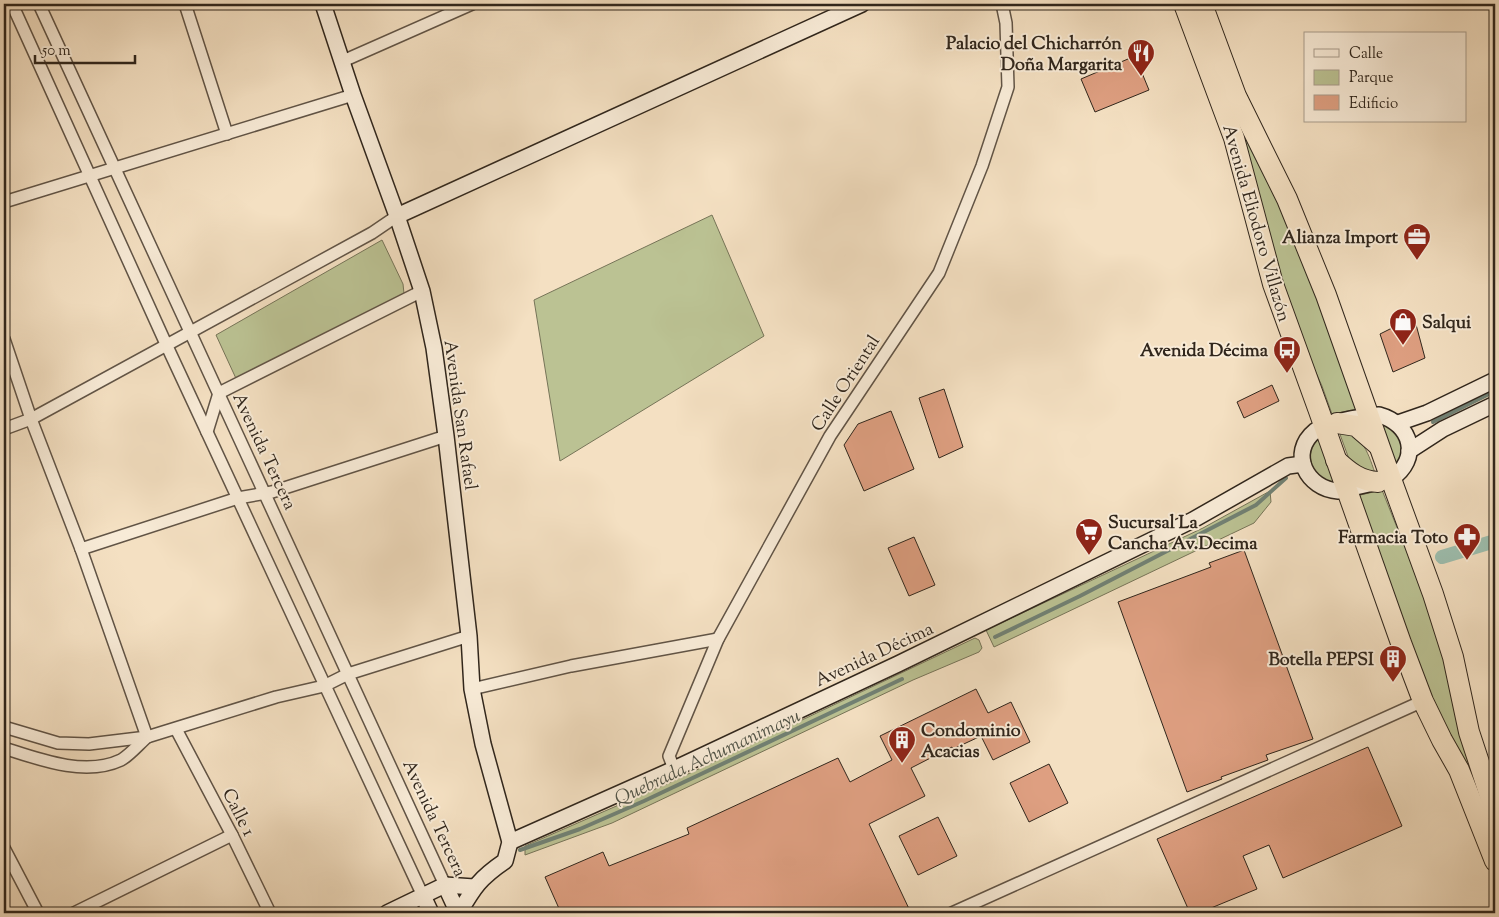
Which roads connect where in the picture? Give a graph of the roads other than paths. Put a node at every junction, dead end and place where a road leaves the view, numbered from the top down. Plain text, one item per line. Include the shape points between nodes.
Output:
1 (12, 4) edge
2 (39, 4) edge
3 (185, 4) edge
4 (323, 4) edge
5 (472, 4) edge
6 (862, 4) edge
7 (1002, 4) edge
8 (1184, 4) edge
9 (1202, 4) edge
10 (343, 62) junction
11 (353, 95) junction
12 (226, 134) junction
13 (115, 168) junction
14 (90, 176) junction
15 (4, 202) edge
16 (397, 216) junction
17 (422, 291) junction
18 (190, 331) junction
19 (4, 339) edge
20 (166, 344) junction
21 (1495, 380) edge
22 (218, 393) junction
23 (1495, 404) edge
24 (1368, 416) junction
25 (31, 419) junction
26 (1398, 423) junction
27 (1331, 425) junction
28 (4, 429) edge
29 (207, 432) junction
30 (446, 436) junction
31 (1379, 447) junction
32 (1409, 451) junction
33 (1336, 460) junction
34 (1303, 464) junction
35 (1384, 480) junction
36 (1347, 490) junction
37 (264, 493) junction
38 (238, 498) junction
39 (81, 549) junction
40 (469, 636) junction
41 (718, 639) junction
42 (348, 674) junction
43 (324, 686) junction
44 (472, 690) junction
45 (1423, 701) junction
46 (4, 726) edge
47 (176, 729) junction
48 (147, 738) junction
49 (4, 748) edge
50 (674, 769) junction
51 (1495, 811) edge
52 (232, 835) junction
53 (510, 842) junction
54 (4, 848) edge
55 (1495, 861) edge
56 (445, 885) junction
57 (474, 887) junction
58 (423, 896) junction
59 (38, 913) edge
60 (74, 913) edge
61 (270, 913) edge
62 (386, 913) edge
63 (431, 913) edge
64 (459, 913) edge
65 (952, 913) edge

1 - 14 street
2 - 13 street, Avenida Tercera
3 - 12 street
4 - 10 main road, Avenida San Rafael
5 - 10 street
6 - 16 main road
7 - 41 street, Calle Oriental via 1006,23 1008,87 982,166 939,273 830,436
8 - 27 highway, Avenida Eliodoro Villazón via 1234,138 1273,284
9 - 24 highway, Avenida Eliodoro Villazón via 1236,96 1312,256
10 - 11 main road, Avenida San Rafael
11 - 12 street
11 - 16 main road, Avenida San Rafael
12 - 13 street
13 - 14 street
13 - 18 street, Avenida Tercera
14 - 15 street
14 - 20 street
16 - 17 main road, Avenida San Rafael
16 - 18 street via 372,233
17 - 22 street
17 - 30 main road, Avenida San Rafael via 434,348
18 - 20 street
18 - 22 street, Avenida Tercera
19 - 25 street
20 - 25 street
20 - 29 street
21 - 26 main road via 1427,413
22 - 29 street
22 - 37 street, Avenida Tercera
23 - 32 main road via 1443,429
24 - 26 main road via 1379,415
24 - 27 main road
24 - 31 highway, Avenida Eliodoro Villazón
25 - 28 street
25 - 39 street
26 - 32 main road via 1408,441
27 - 31 highway via 1356,426
27 - 33 highway, Avenida Eliodoro Villazón
27 - 34 main road via 1315,431 1308,439
29 - 38 street
30 - 37 street
30 - 40 main road, Avenida San Rafael
31 - 35 highway, Avenida Eliodoro Villazón
32 - 35 main road via 1404,468
33 - 35 highway via 1358,477 1368,481
33 - 36 highway, Avenida Eliodoro Villazón
34 - 36 main road via 1308,477 1321,488
34 - 50 main road, Avenida Décima via 1288,466 1193,520 907,660
35 - 36 main road
35 - 51 highway, Avenida Eliodoro Villazón via 1433,594 1453,657 1469,732
36 - 45 highway, Avenida Eliodoro Villazón
37 - 38 street
37 - 42 street, Avenida Tercera
38 - 39 street
38 - 43 street
39 - 48 street
40 - 42 street
40 - 44 main road, Avenida San Rafael
41 - 44 street via 571,666
41 - 50 street, Calle Oriental via 669,756
42 - 43 street
42 - 56 street, Avenida Tercera
43 - 47 street via 276,697
43 - 58 street
44 - 53 main road, Avenida San Rafael
45 - 55 highway, Avenida Eliodoro Villazón via 1459,770
45 - 65 street
46 - 48 street via 58,743 89,744
47 - 48 street
47 - 52 street, Calle 1
48 - 49 street via 121,760 97,766 44,761
50 - 53 main road, Avenida Décima
52 - 60 street
52 - 61 street, Calle 1
53 - 57 main road via 505,861
54 - 59 street
56 - 57 main road
56 - 58 main road
56 - 64 main road, Avenida Tercera
57 - 64 main road
58 - 62 main road
58 - 63 main road

